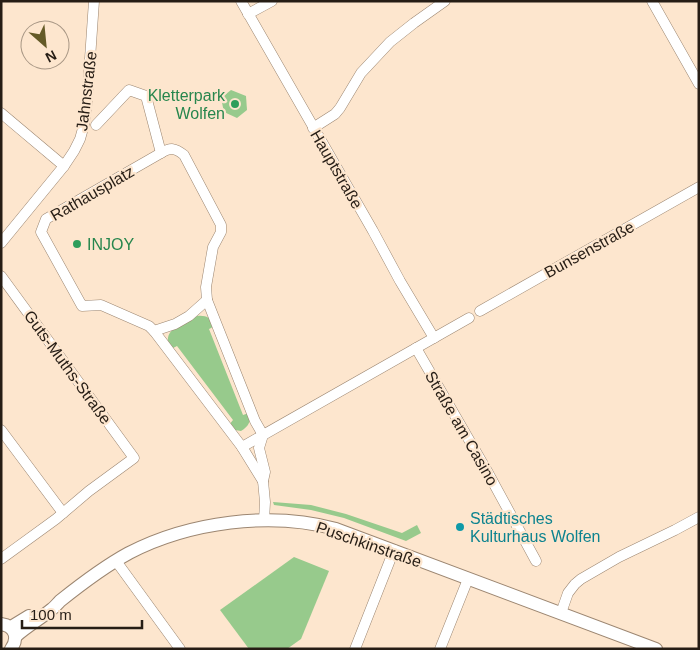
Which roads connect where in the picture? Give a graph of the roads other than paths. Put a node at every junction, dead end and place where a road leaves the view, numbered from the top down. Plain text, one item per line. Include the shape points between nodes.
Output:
1 (94, 1) edge
2 (241, 1) edge
3 (272, 1) edge
4 (445, 1) edge
5 (652, 1) edge
6 (248, 14) junction
7 (699, 84) edge
8 (1, 114) edge
9 (96, 125) dead end
10 (313, 128) junction
11 (161, 153) junction
12 (64, 166) junction
13 (699, 187) edge
14 (1, 243) edge
15 (1, 276) edge
16 (207, 300) junction
17 (480, 311) dead end
18 (469, 318) dead end
19 (154, 330) junction
20 (434, 338) junction
21 (416, 348) junction
22 (1, 430) edge
23 (263, 435) junction
24 (242, 447) junction
25 (263, 481) junction
26 (63, 513) junction
27 (699, 517) edge
28 (264, 521) junction
29 (394, 550) junction
30 (1, 559) edge
31 (116, 561) junction
32 (536, 561) dead end
33 (468, 579) junction
34 (561, 613) junction
35 (11, 639) edge
36 (180, 649) edge
37 (355, 649) edge
38 (440, 649) edge
39 (656, 649) edge

1 - 12 street, Jahnstraße via 84,124 78,145
2 - 6 street, Hauptstraße
3 - 6 street
4 - 10 street via 390,42 361,73 340,108
5 - 7 street
6 - 10 street, Hauptstraße
8 - 12 street
9 - 11 street via 129,90 146,96
10 - 20 street, Hauptstraße
11 - 16 street via 168,149 184,155 221,225 213,246
11 - 19 street, Rathausplatz via 46,219 41,232 82,306 101,305
12 - 14 street, Jahnstraße
13 - 17 street, Bunsenstraße
15 - 26 street, Guts-Muths-Straße via 134,458
16 - 19 street via 176,324
16 - 23 street
18 - 20 street
19 - 24 street, Rathausplatz
20 - 21 street
21 - 23 street
21 - 32 street, Straße am Casino
22 - 26 street
23 - 24 street
23 - 25 street via 259,448 265,472
24 - 25 street
25 - 28 street
26 - 30 street
27 - 34 street via 581,579 568,593
28 - 29 street, Puschkinstraße via 327,527
28 - 31 street, Puschkinstraße via 230,522 200,528 158,541
29 - 33 street, Puschkinstraße
29 - 37 street
31 - 35 street, Puschkinstraße
31 - 36 street
33 - 34 street, Puschkinstraße
33 - 38 street
34 - 39 street, Puschkinstraße

